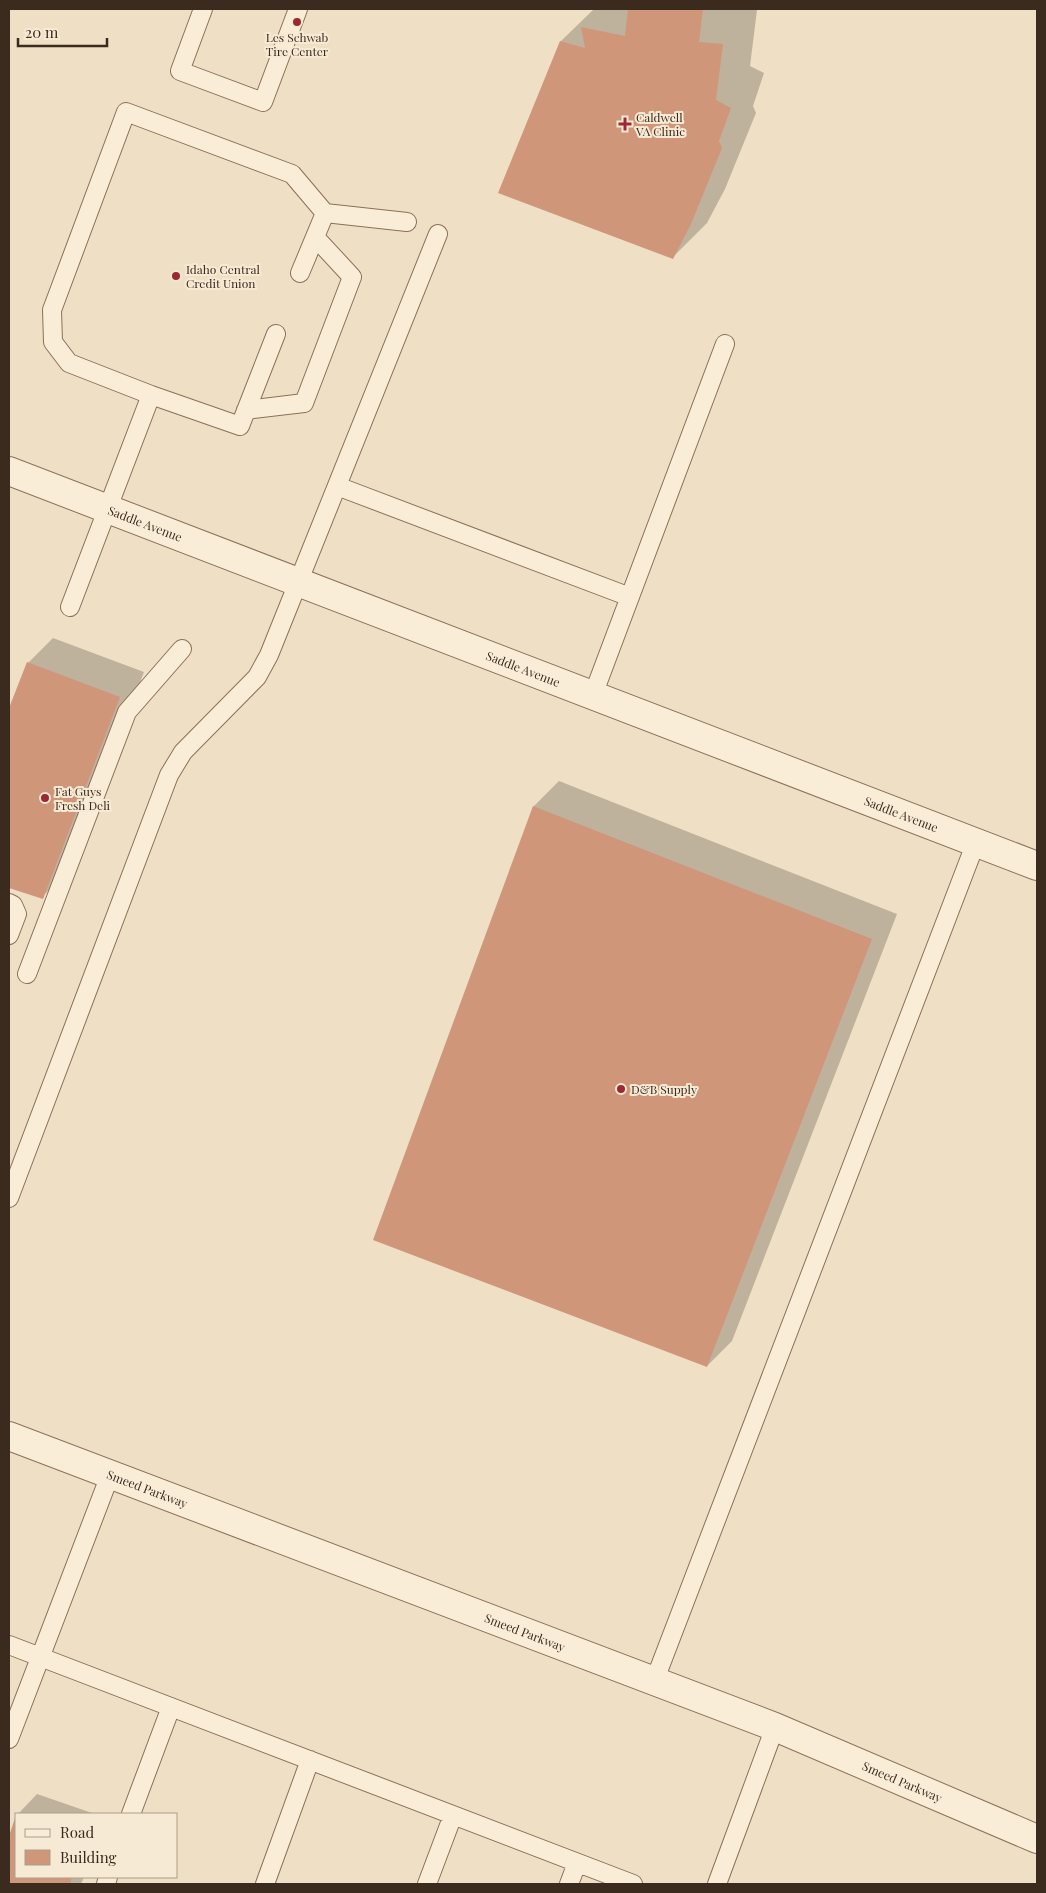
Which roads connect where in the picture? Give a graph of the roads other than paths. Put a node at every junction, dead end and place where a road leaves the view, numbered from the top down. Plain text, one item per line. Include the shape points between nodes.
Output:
1 (203, 9) edge
2 (298, 9) edge
3 (325, 213) junction
4 (407, 222) dead end
5 (438, 234) dead end
6 (315, 237) junction
7 (300, 274) dead end
8 (276, 334) dead end
9 (725, 344) dead end
10 (151, 395) junction
11 (246, 410) junction
12 (9, 471) edge
13 (337, 486) junction
14 (107, 509) junction
15 (297, 582) junction
16 (630, 597) junction
17 (70, 607) dead end
18 (182, 649) dead end
19 (593, 695) junction
20 (976, 842) junction
21 (1037, 866) edge
22 (9, 903) edge
23 (9, 935) edge
24 (27, 974) dead end
25 (9, 1198) edge
26 (9, 1436) edge
27 (110, 1475) junction
28 (9, 1645) edge
29 (39, 1656) junction
30 (654, 1682) junction
31 (170, 1707) junction
32 (775, 1727) junction
33 (9, 1739) edge
34 (310, 1760) junction
35 (131, 1813) edge
36 (452, 1815) junction
37 (1037, 1839) edge
38 (577, 1863) junction
39 (265, 1884) edge
40 (427, 1884) edge
41 (569, 1884) edge
42 (633, 1884) edge
43 (717, 1884) edge

1 - 2 lane via 180,71 263,102
3 - 4 lane
3 - 6 lane
3 - 10 lane via 292,174 126,112 52,310 53,342 70,364
5 - 13 lane
6 - 7 lane
6 - 11 lane via 352,277 304,403
8 - 11 lane
9 - 16 lane
10 - 11 lane via 240,426
10 - 14 lane
12 - 14 street, Saddle Avenue
13 - 15 lane
13 - 16 lane
14 - 15 street, Saddle Avenue
14 - 17 lane
15 - 19 street, Saddle Avenue
15 - 25 lane via 258,677 183,752 170,775
16 - 19 lane
18 - 24 lane via 127,712
19 - 20 street, Saddle Avenue
20 - 21 street, Saddle Avenue
20 - 30 lane
22 - 23 lane via 17,914
26 - 27 street, Smeed Parkway
27 - 29 lane
27 - 30 street, Smeed Parkway
28 - 29 lane
29 - 31 lane
29 - 33 lane
30 - 32 street, Smeed Parkway
31 - 34 lane
31 - 35 lane
32 - 37 street, Smeed Parkway
32 - 43 lane
34 - 36 lane
34 - 39 lane
36 - 38 lane
36 - 40 lane
38 - 41 lane
38 - 42 lane

